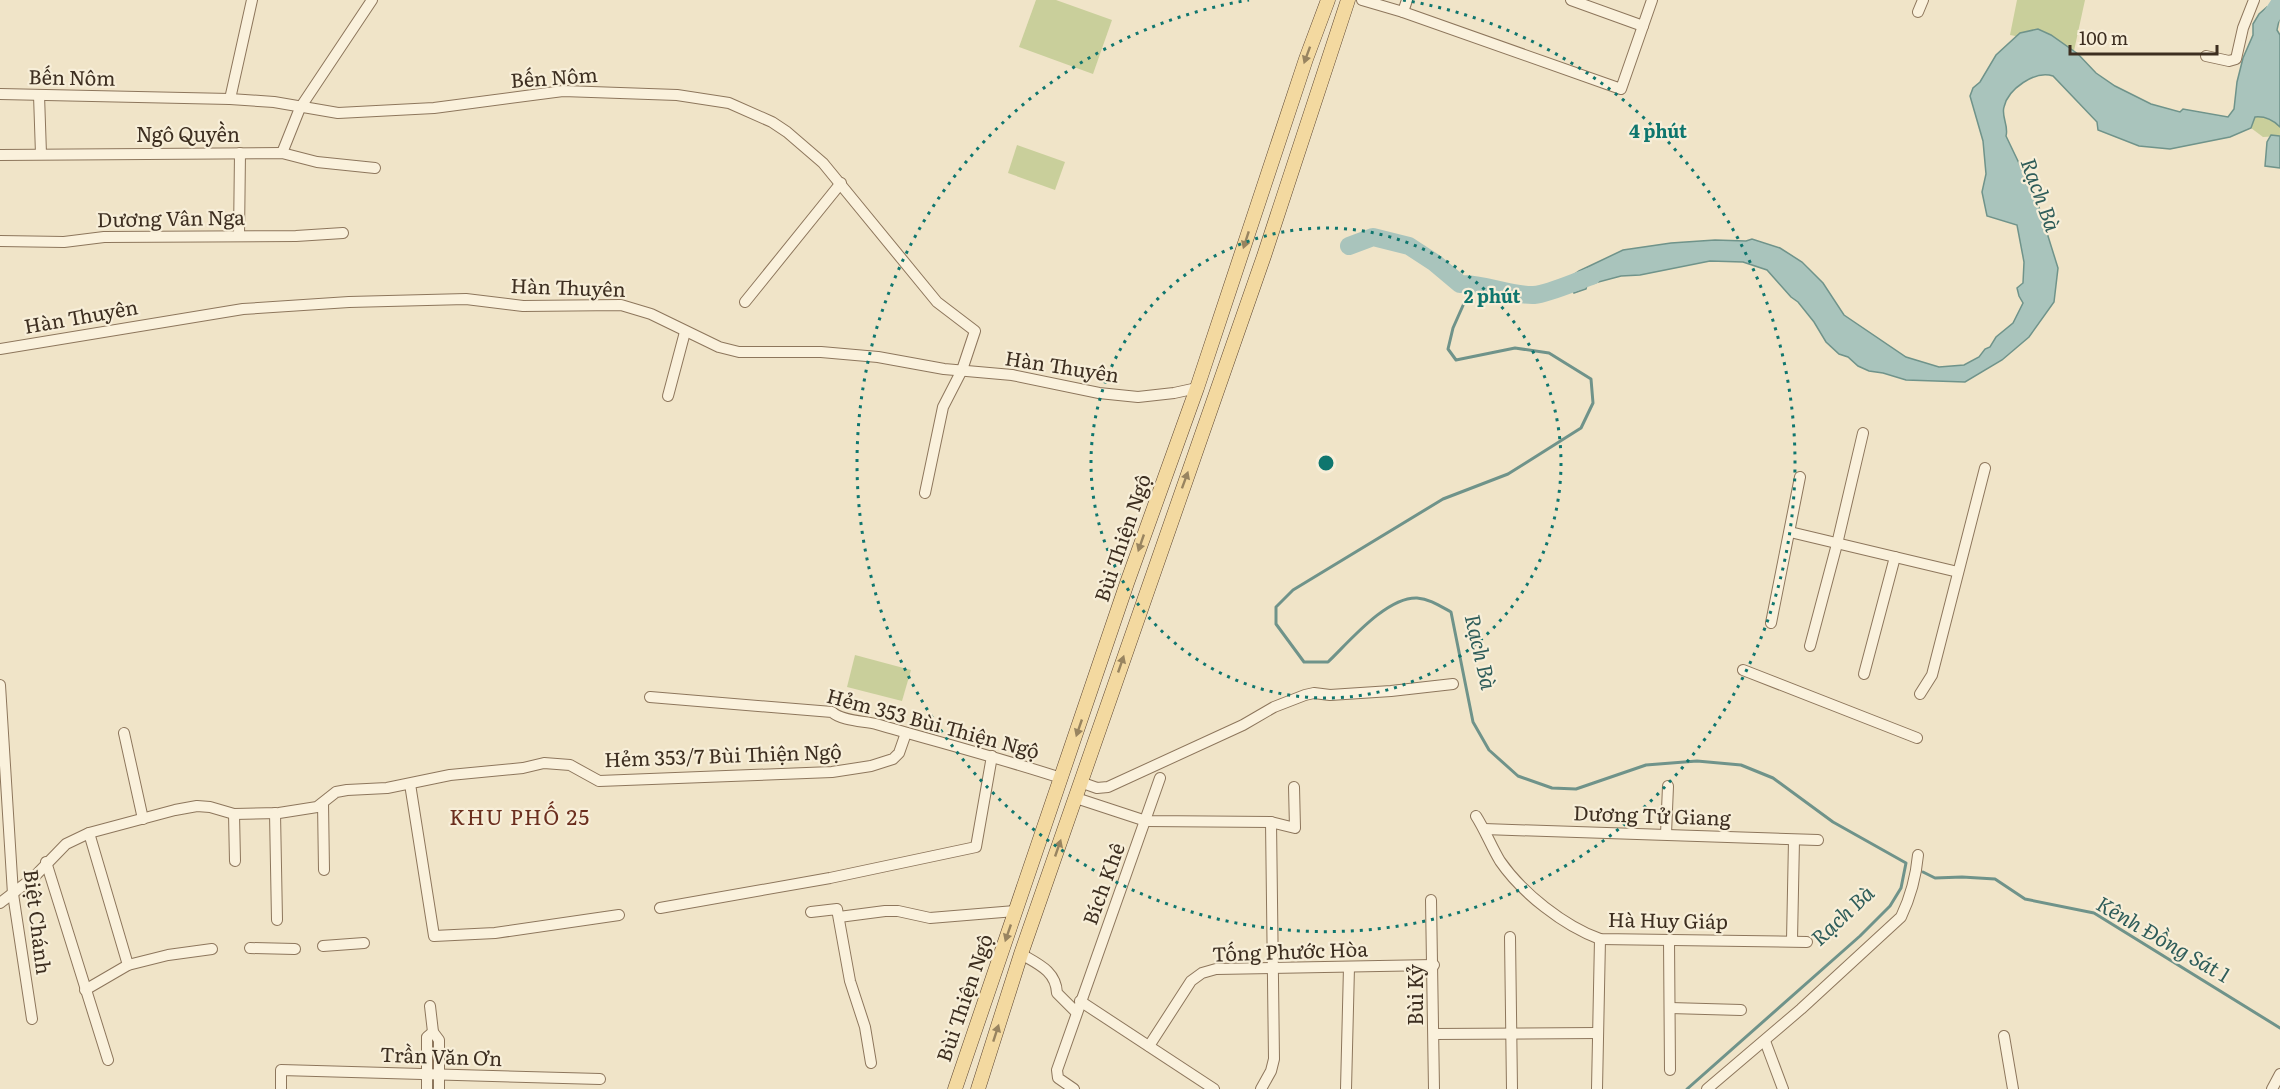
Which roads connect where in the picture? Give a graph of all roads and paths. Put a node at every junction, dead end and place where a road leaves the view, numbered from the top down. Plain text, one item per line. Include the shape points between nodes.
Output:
1 (252, 0) edge
2 (372, 0) edge
3 (1328, 0) edge
4 (1348, 0) edge
5 (1362, 0) edge
6 (1407, 0) edge
7 (1571, 0) edge
8 (1652, 0) edge
9 (1923, 0) edge
10 (2254, 0) edge
11 (1403, 12) junction
12 (1918, 12) dead end
13 (1643, 26) junction
14 (2206, 56) dead end
15 (0, 94) edge
16 (39, 95) junction
17 (230, 99) junction
18 (300, 108) junction
19 (240, 153) junction
20 (282, 153) junction
21 (41, 154) junction
22 (0, 155) edge
23 (375, 168) dead end
24 (1266, 179) junction
25 (842, 183) junction
26 (1287, 185) junction
27 (343, 233) dead end
28 (239, 236) junction
29 (0, 241) edge
30 (745, 302) dead end
31 (685, 332) junction
32 (0, 349) edge
33 (962, 370) junction
34 (1197, 388) junction
35 (668, 396) dead end
36 (1863, 434) dead end
37 (1180, 435) junction
38 (1198, 441) junction
39 (1985, 468) dead end
40 (1800, 477) dead end
41 (926, 493) dead end
42 (1790, 532) junction
43 (1837, 544) junction
44 (1895, 557) junction
45 (1958, 572) junction
46 (1771, 623) dead end
47 (1810, 646) dead end
48 (1743, 670) dead end
49 (1864, 674) dead end
50 (1453, 684) dead end
51 (0, 685) edge
52 (1920, 694) dead end
53 (650, 697) dead end
54 (124, 733) dead end
55 (906, 733) junction
56 (1917, 738) dead end
57 (992, 756) junction
58 (1061, 778) junction
59 (1160, 778) dead end
60 (1080, 782) junction
61 (410, 784) junction
62 (1668, 786) dead end
63 (1294, 787) dead end
64 (1058, 792) junction
65 (1076, 798) junction
66 (323, 804) junction
67 (274, 813) junction
68 (234, 814) junction
69 (1476, 816) dead end
70 (143, 819) junction
71 (1146, 821) junction
72 (1271, 822) junction
73 (1484, 829) junction
74 (89, 833) junction
75 (1666, 834) junction
76 (1794, 840) junction
77 (1818, 840) dead end
78 (1918, 855) dead end
79 (235, 861) dead end
80 (46, 862) junction
81 (324, 870) dead end
82 (13, 894) junction
83 (1431, 900) dead end
84 (0, 903) edge
85 (660, 908) dead end
86 (1016, 911) junction
87 (811, 912) dead end
88 (620, 915) dead end
89 (839, 917) junction
90 (277, 920) dead end
91 (1510, 937) dead end
92 (1600, 939) junction
93 (1669, 940) junction
94 (1792, 940) junction
95 (1807, 942) dead end
96 (364, 943) dead end
97 (322, 946) dead end
98 (250, 948) dead end
99 (212, 949) dead end
100 (295, 949) dead end
101 (1021, 954) junction
102 (128, 965) junction
103 (1434, 965) junction
104 (1349, 967) junction
105 (1273, 969) junction
106 (86, 990) junction
107 (1080, 1001) junction
108 (430, 1006) dead end
109 (1670, 1008) junction
110 (1741, 1010) dead end
111 (1076, 1012) junction
112 (32, 1019) dead end
113 (434, 1032) junction
114 (1511, 1032) junction
115 (1597, 1033) junction
116 (1434, 1034) junction
117 (2004, 1036) dead end
118 (1765, 1041) junction
119 (1149, 1046) junction
120 (108, 1060) dead end
121 (871, 1063) dead end
122 (1670, 1070) dead end
123 (427, 1074) junction
124 (2280, 1074) edge
125 (439, 1075) junction
126 (600, 1079) dead end
127 (281, 1089) edge
128 (427, 1089) edge
129 (439, 1089) edge
130 (955, 1089) edge
131 (978, 1089) edge
132 (1074, 1089) edge
133 (1214, 1089) edge
134 (1261, 1089) edge
135 (1346, 1089) edge
136 (1434, 1089) edge
137 (1512, 1089) edge
138 (1597, 1089) edge
139 (1707, 1089) edge
140 (1783, 1089) edge
141 (2013, 1089) edge
142 (2272, 1089) edge

1 - 17 street
2 - 18 street
3 -> 24 main road, Bùi Thiện Ngộ
4 - 26 main road, Bùi Thiện Ngộ
5 - 11 street
6 - 11 street
7 - 13 street
8 - 13 street
9 - 12 street
10 - 14 street via 2236,59
11 - 13 street via 1621,88
15 - 16 street, Bến Nôm
16 - 17 street, Bến Nôm
16 - 21 street
17 - 18 street, Bến Nôm
18 - 20 street
18 - 25 street, Bến Nôm via 338,113 404,111 562,91 705,98 729,103 772,122
19 - 20 street, Ngô Quyền
19 - 21 street, Ngô Quyền
19 - 28 street
20 - 23 street, Ngô Quyền via 317,162
21 - 22 street, Ngô Quyền
24 - 26 main road
24 -> 34 main road, Bùi Thiện Ngộ
25 - 30 street
25 - 33 street, Bến Nôm via 937,302 975,331
26 - 38 main road, Bùi Thiện Ngộ
27 - 28 street, Dương Vân Nga
28 - 29 street, Dương Vân Nga
31 - 32 street, Hàn Thuyên via 651,314 621,305 523,306 429,298 243,309
31 - 33 street, Hàn Thuyên via 739,351 821,352
31 - 35 street
33 - 34 street, Hàn Thuyên via 1138,397
33 - 41 street via 943,407
34 - 37 main road, Bùi Thiện Ngộ
36 - 43 street
37 - 38 main road
37 -> 58 main road, Bùi Thiện Ngộ
60 -> 38 main road, Bùi Thiện Ngộ
39 - 45 street
40 - 42 street
42 - 43 street
42 - 46 street
43 - 44 street
43 - 47 street
44 - 45 street
44 - 49 street
45 - 52 street via 1932,675
48 - 56 street
50 - 60 street via 1305,695 1108,787
51 - 82 street, Biệt Chánh
53 - 55 street, Hẻm 353 Bùi Thiện Ngộ via 832,712
54 - 70 street
55 - 57 street, Hẻm 353 Bùi Thiện Ngộ
55 - 61 street, Hẻm 353/7 Bùi Thiện Ngộ via 893,759 832,772 598,781 570,765 544,763
57 - 58 street, Hẻm 353 Bùi Thiện Ngộ
57 - 85 street via 976,846 830,878
58 - 64 main road, Bùi Thiện Ngộ
59 - 71 street, Bích Khê
60 - 65 main road, Bùi Thiện Ngộ
61 - 66 street, Hẻm 353/7 Bùi Thiện Ngộ via 336,792
61 - 88 street via 434,936 495,933
62 - 75 street
63 - 72 street via 1294,828
64 - 65 main road
64 - 86 main road, Bùi Thiện Ngộ
65 - 71 street
101 -> 65 main road, Bùi Thiện Ngộ
66 - 67 street, Hẻm 353/7 Bùi Thiện Ngộ
66 - 81 street
67 - 68 street, Hẻm 353/7 Bùi Thiện Ngộ
67 - 90 street
68 - 70 street, Hẻm 353/7 Bùi Thiện Ngộ via 197,806
68 - 79 street
69 - 73 street, Hà Huy Giáp
70 - 74 street, Hẻm 353/7 Bùi Thiện Ngộ
71 - 72 street
71 - 107 street, Bích Khê
72 - 105 street
73 - 75 street, Dương Tử Giang
73 - 92 street, Hà Huy Giáp via 1501,862 1532,895 1581,932
74 - 80 street, Hẻm 353/7 Bùi Thiện Ngộ via 66,844
74 - 102 street
75 - 76 street, Dương Tử Giang
76 - 77 street, Dương Tử Giang
76 - 94 street
78 - 118 street via 1917,874 1901,917
80 - 82 street, Hẻm 353/7 Bùi Thiện Ngộ
80 - 106 street
82 - 84 street, Hẻm 353/7 Bùi Thiện Ngộ
82 - 112 street, Biệt Chánh
83 - 103 street, Bùi Kỷ
86 - 89 street via 930,918 885,911
86 -> 130 main road, Bùi Thiện Ngộ
87 - 89 street via 837,909
89 - 121 street
91 - 114 street
92 - 93 street, Hà Huy Giáp
92 - 115 street
93 - 94 street, Hà Huy Giáp
93 - 109 street
94 - 95 street, Hà Huy Giáp
96 - 97 street
98 - 100 street
99 - 102 street
101 - 111 street via 1049,971 1058,993
131 -> 101 main road, Bùi Thiện Ngộ
102 - 106 street
103 - 104 street, Tống Phước Hòa
103 - 116 street, Bùi Kỷ
104 - 105 street, Tống Phước Hòa
104 - 135 street
105 - 119 street, Tống Phước Hòa via 1216,969 1202,973 1191,981
105 - 134 street via 1274,1059
106 - 120 street
107 - 111 street, Bích Khê
107 - 119 street
108 - 113 street
109 - 110 street
109 - 122 street
111 - 132 street, Bích Khê via 1057,1070 1058,1078
113 - 123 street via 427,1037
113 - 125 street via 439,1040
114 - 115 street
114 - 116 street
114 - 137 street
115 - 138 street
116 - 136 street, Bùi Kỷ
117 - 141 street
118 - 139 street
118 - 140 street
119 - 133 street
123 - 125 street, Trần Văn Ơn
123 - 127 street, Trần Văn Ơn via 281,1070
123 - 128 street
124 - 142 street
125 - 126 street, Trần Văn Ơn
125 - 129 street

